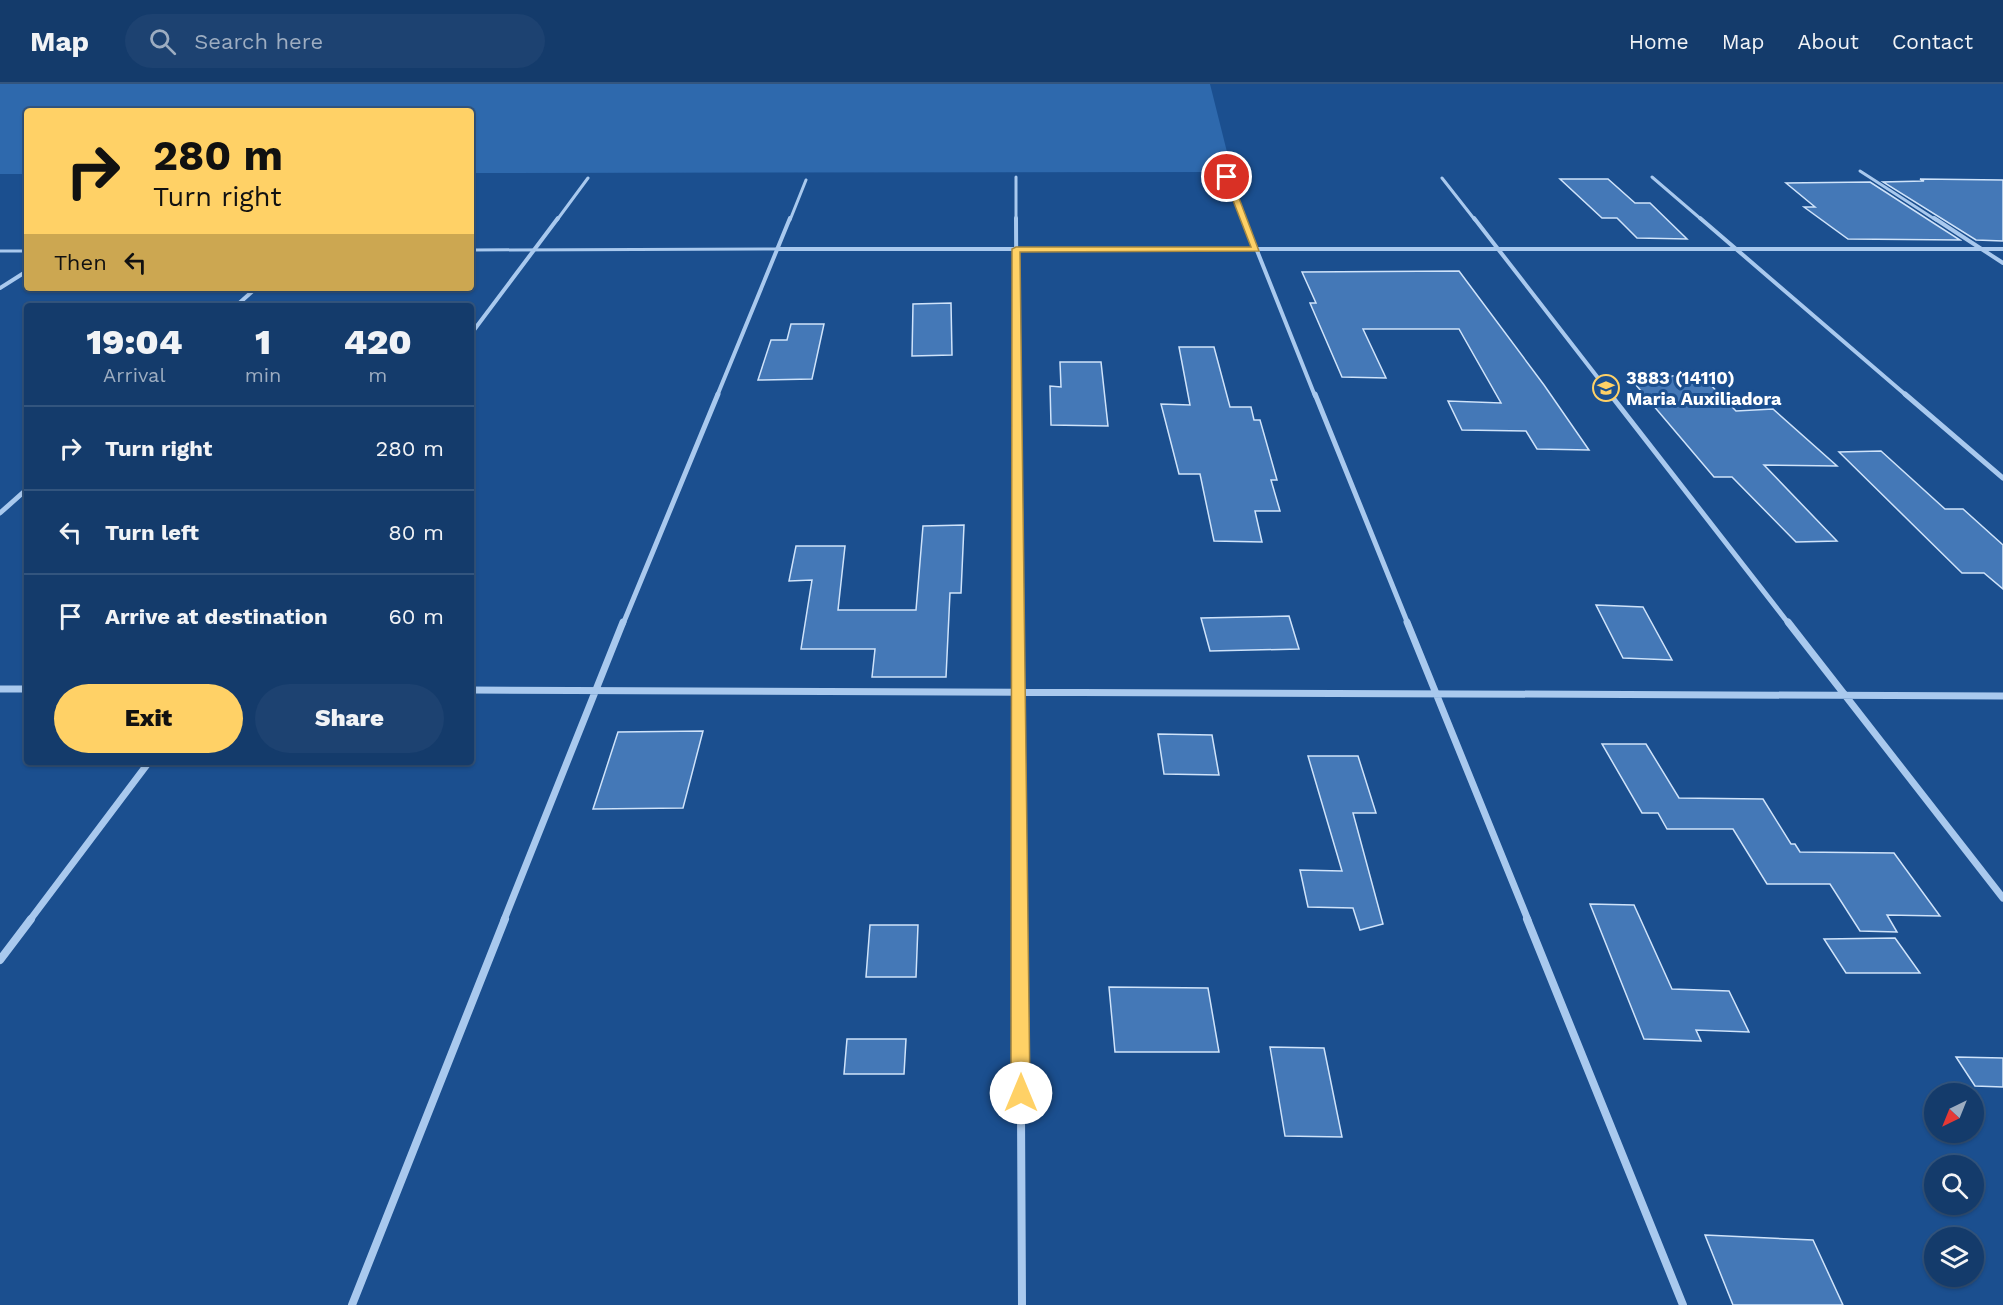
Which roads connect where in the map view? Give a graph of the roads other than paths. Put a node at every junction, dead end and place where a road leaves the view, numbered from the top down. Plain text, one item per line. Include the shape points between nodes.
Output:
1 (1860, 171) dead end
2 (1016, 177) dead end
3 (1227, 177) dead end
4 (1652, 177) dead end
5 (588, 178) dead end
6 (1442, 178) dead end
7 (806, 180) dead end
8 (777, 249) junction
9 (1016, 249) junction
10 (1256, 249) junction
11 (1497, 249) junction
12 (1736, 249) junction
13 (1981, 249) junction
14 (2003, 249) edge
15 (474, 250) edge
16 (534, 250) junction
17 (24, 251) edge
18 (0, 252) edge
19 (2003, 263) edge
20 (24, 273) edge
21 (0, 288) edge
22 (253, 291) edge
23 (239, 303) edge
24 (474, 330) edge
25 (2003, 478) edge
26 (24, 492) edge
27 (0, 513) edge
28 (0, 689) edge
29 (24, 689) edge
30 (474, 690) edge
31 (595, 690) junction
32 (1018, 693) junction
33 (1436, 694) junction
34 (1845, 695) junction
35 (2003, 696) edge
36 (147, 765) edge
37 (2003, 898) edge
38 (0, 960) edge
39 (352, 1305) edge
40 (1022, 1305) edge
41 (1683, 1305) edge

1 - 13 street
2 - 9 street
3 - 10 street
4 - 12 street
5 - 16 street
6 - 11 street
7 - 8 street
8 - 9 street
8 - 16 lane
8 - 31 street
9 - 10 street
9 - 32 street
10 - 11 street
10 - 33 street
11 - 12 street
11 - 34 street
12 - 13 street
12 - 25 street
13 - 14 street
13 - 19 street
15 - 16 lane
16 - 24 street
17 - 18 lane
20 - 21 street
22 - 23 street
26 - 27 street
28 - 29 street
30 - 31 street
31 - 32 street
31 - 39 street
32 - 33 street
32 - 40 street
33 - 34 street
33 - 41 street
34 - 35 street
34 - 37 street
36 - 38 street

